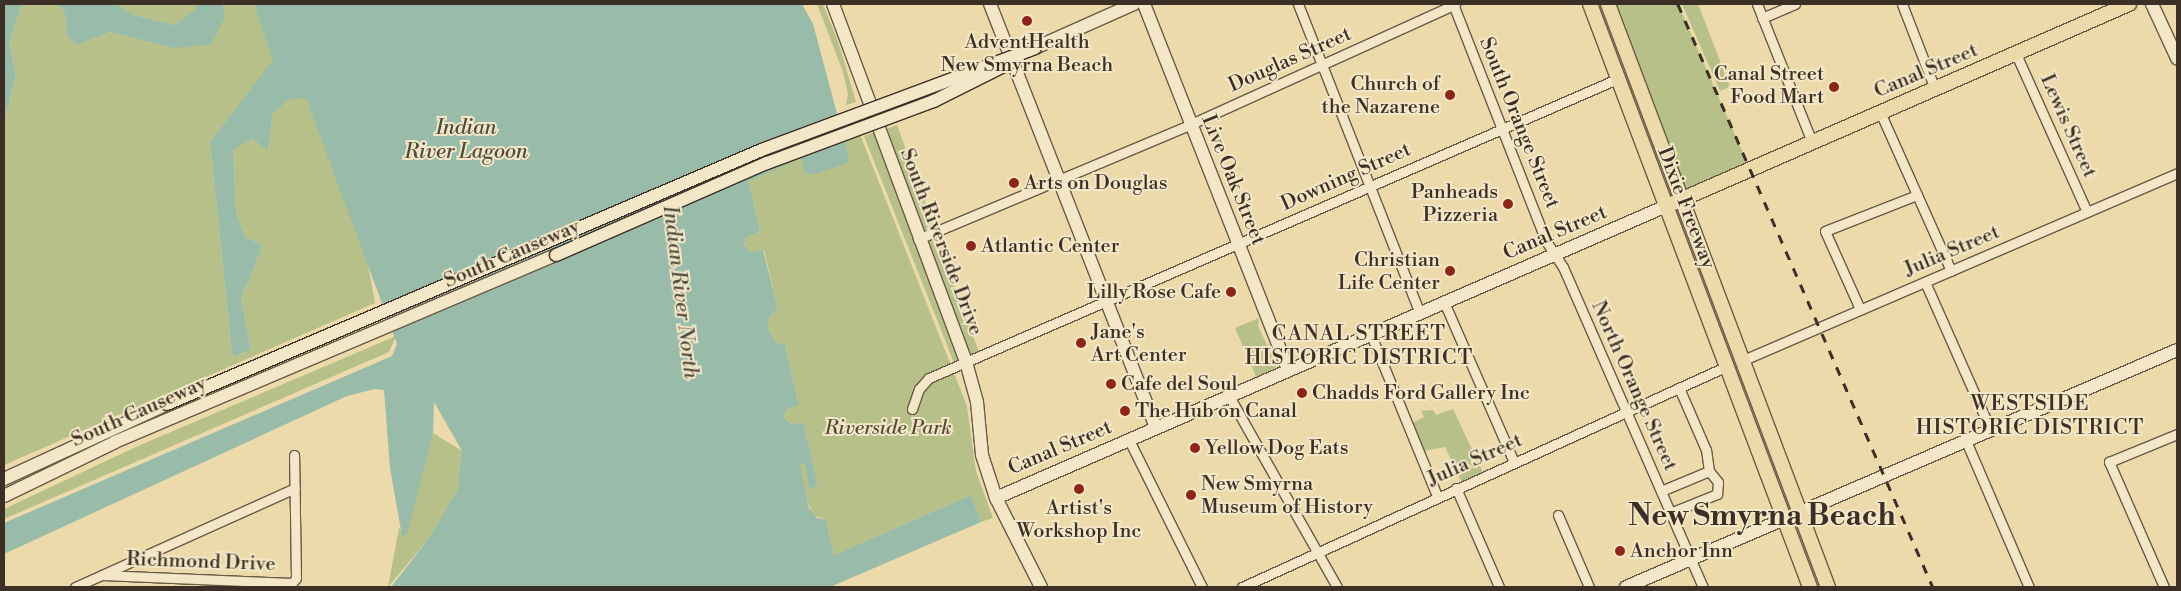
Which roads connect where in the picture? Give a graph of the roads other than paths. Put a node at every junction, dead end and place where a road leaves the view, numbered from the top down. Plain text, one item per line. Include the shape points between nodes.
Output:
1 (833, 4) edge
2 (990, 4) edge
3 (1134, 4) edge
4 (1144, 4) edge
5 (1298, 4) edge
6 (1454, 4) edge
7 (1590, 4) edge
8 (1608, 4) edge
9 (1757, 4) edge
10 (1795, 4) edge
11 (1902, 4) edge
12 (2129, 4) edge
13 (2152, 4) edge
14 (1762, 18) junction
15 (1035, 48) junction
16 (2016, 54) junction
17 (2177, 58) edge
18 (1322, 65) junction
19 (1617, 79) junction
20 (1935, 89) junction
21 (1880, 112) junction
22 (1191, 124) junction
23 (1501, 128) junction
24 (1812, 142) junction
25 (2177, 173) edge
26 (1059, 180) junction
27 (1370, 186) junction
28 (1917, 195) junction
29 (1680, 200) junction
30 (1664, 207) junction
31 (2087, 212) junction
32 (918, 239) junction
33 (1238, 243) junction
34 (1555, 254) junction
35 (1951, 271) junction
36 (1925, 282) junction
37 (1108, 302) junction
38 (1444, 302) junction
39 (1860, 309) junction
40 (1420, 313) junction
41 (1711, 331) junction
42 (1371, 335) junction
43 (2177, 350) edge
44 (1741, 361) junction
45 (966, 362) junction
46 (1725, 367) junction
47 (1288, 370) junction
48 (1679, 388) junction
49 (1229, 396) junction
50 (1758, 407) junction
51 (912, 409) dead end
52 (1626, 412) junction
53 (1156, 428) junction
54 (1991, 431) junction
55 (2177, 434) edge
56 (1129, 440) junction
57 (1966, 441) junction
58 (294, 455) dead end
59 (1514, 462) junction
60 (1709, 471) junction
61 (4, 478) edge
62 (295, 488) junction
63 (1456, 488) junction
64 (1660, 491) junction
65 (4, 496) edge
66 (1437, 496) junction
67 (996, 498) junction
68 (1670, 513) junction
69 (1799, 513) junction
70 (1558, 515) dead end
71 (1783, 520) junction
72 (1316, 550) junction
73 (1691, 560) junction
74 (102, 575) junction
75 (75, 587) edge
76 (1041, 587) edge
77 (1202, 587) edge
78 (1242, 587) edge
79 (1337, 587) edge
80 (1500, 587) edge
81 (1589, 587) edge
82 (1626, 587) edge
83 (1703, 587) edge
84 (1810, 587) edge
85 (1828, 587) edge
86 (2029, 587) edge
87 (2164, 587) edge

1 - 32 main road, South Riverside Drive
2 - 26 main road
3 - 15 main road, South Causeway
4 - 22 main road, Live Oak Street
5 - 18 street
6 - 18 street, Douglas Street
6 - 23 street, South Orange Street
7 - 19 main road, Dixie Freeway
8 - 29 main road, Dixie Freeway
9 - 14 street
10 - 14 street
11 - 20 street
12 - 16 main road, Canal Street
13 - 17 main road
14 - 24 street
15 - 61 main road, South Causeway, bridge via 774,145 167,404
15 - 65 main road, South Causeway, bridge via 950,94 767,163 173,417
16 - 20 main road, Canal Street
16 - 31 street, Lewis Street
18 - 22 street, Douglas Street
18 - 27 street
19 - 23 street, Downing Street
19 - 30 main road, Dixie Freeway
20 - 21 main road, Canal Street
21 - 24 main road, Canal Street
21 - 28 street
22 - 26 street, Douglas Street
22 - 33 main road, Live Oak Street
23 - 27 street, Downing Street
23 - 34 street, South Orange Street
24 - 29 main road, Canal Street
25 - 31 street, Julia Street
26 - 32 street, Douglas Street
26 - 37 main road
27 - 33 street, Downing Street
27 - 40 street
28 - 35 street
28 - 39 street via 1825,231
29 - 30 main road, Canal Street
29 - 44 main road, Dixie Freeway
30 - 34 main road, Canal Street
30 - 41 main road, Dixie Freeway
31 - 35 street, Julia Street
32 - 45 main road, South Riverside Drive
33 - 37 street, Downing Street
33 - 47 main road, Live Oak Street
34 - 38 main road, Canal Street
34 - 52 street, North Orange Street
35 - 36 street, Julia Street
36 - 39 street, Julia Street
36 - 54 street
37 - 45 street, Downing Street
37 - 53 main road
38 - 40 main road, Canal Street
38 - 59 street
39 - 44 street, Julia Street
40 - 42 main road, Canal Street
41 - 44 main road
41 - 46 main road, Dixie Freeway
42 - 47 main road, Canal Street
42 - 66 street
43 - 54 main road
44 - 50 main road, Dixie Freeway
45 - 51 street, Downing Street via 929,378 919,389
45 - 67 main road, South Riverside Drive via 977,402 982,455
46 - 48 street, Julia Street
46 - 50 main road via 1736,375
46 - 71 main road, Dixie Freeway
47 - 49 main road, Canal Street
48 - 52 street, Julia Street
48 - 60 street via 1706,450
49 - 53 main road, Canal Street
49 - 72 street
50 - 69 main road, Dixie Freeway
52 - 59 street, Julia Street
52 - 64 street, North Orange Street
53 - 56 main road, Canal Street
54 - 57 main road
55 - 87 street via 2109,462
56 - 67 main road, Canal Street
56 - 77 street
57 - 69 main road
57 - 86 street
58 - 62 street, Richmond Drive
59 - 63 street, Julia Street
60 - 64 street
60 - 68 street via 1718,482 1717,494
62 - 74 street, Richmond Drive
62 - 74 street, Richmond Drive via 296,578 292,583
63 - 66 street, Julia Street
63 - 80 street
64 - 68 street, North Orange Street
66 - 72 street, Julia Street
67 - 76 main road, South Riverside Drive
68 - 73 street, North Orange Street
69 - 71 main road
69 - 85 main road, Dixie Freeway
70 - 81 street
71 - 73 main road
71 - 84 main road, Dixie Freeway
72 - 78 street, Julia Street
72 - 79 street
73 - 82 main road
73 - 83 street, North Orange Street
74 - 75 street, Richmond Drive

